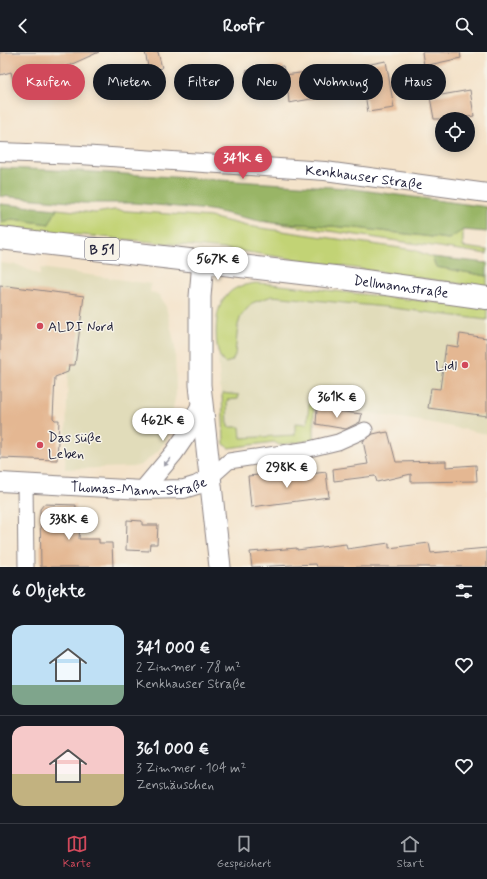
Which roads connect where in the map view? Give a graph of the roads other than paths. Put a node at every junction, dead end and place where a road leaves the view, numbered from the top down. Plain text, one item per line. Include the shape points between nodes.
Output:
1 (0, 152) edge
2 (487, 194) edge
3 (0, 238) edge
4 (203, 261) junction
5 (487, 298) edge
6 (201, 404) junction
7 (365, 430) dead end
8 (210, 478) junction
9 (0, 482) edge
10 (24, 484) junction
11 (143, 490) junction
12 (26, 567) edge
13 (220, 567) edge

1 - 2 street, Kenkhauser Straße via 325,171
3 - 4 main road, B 51
4 - 5 main road, Dellmannstraße / B 51
4 - 6 main road via 199,366
6 - 8 main road
6 -> 11 street via 187,434
7 - 8 street via 338,442 309,449 229,461
8 - 11 street, Thomas-Mann-Straße via 184,489
8 - 13 main road, Thomas-Mann-Straße
9 - 10 street, Thomas-Mann-Straße
10 - 11 street, Thomas-Mann-Straße
10 - 12 street

